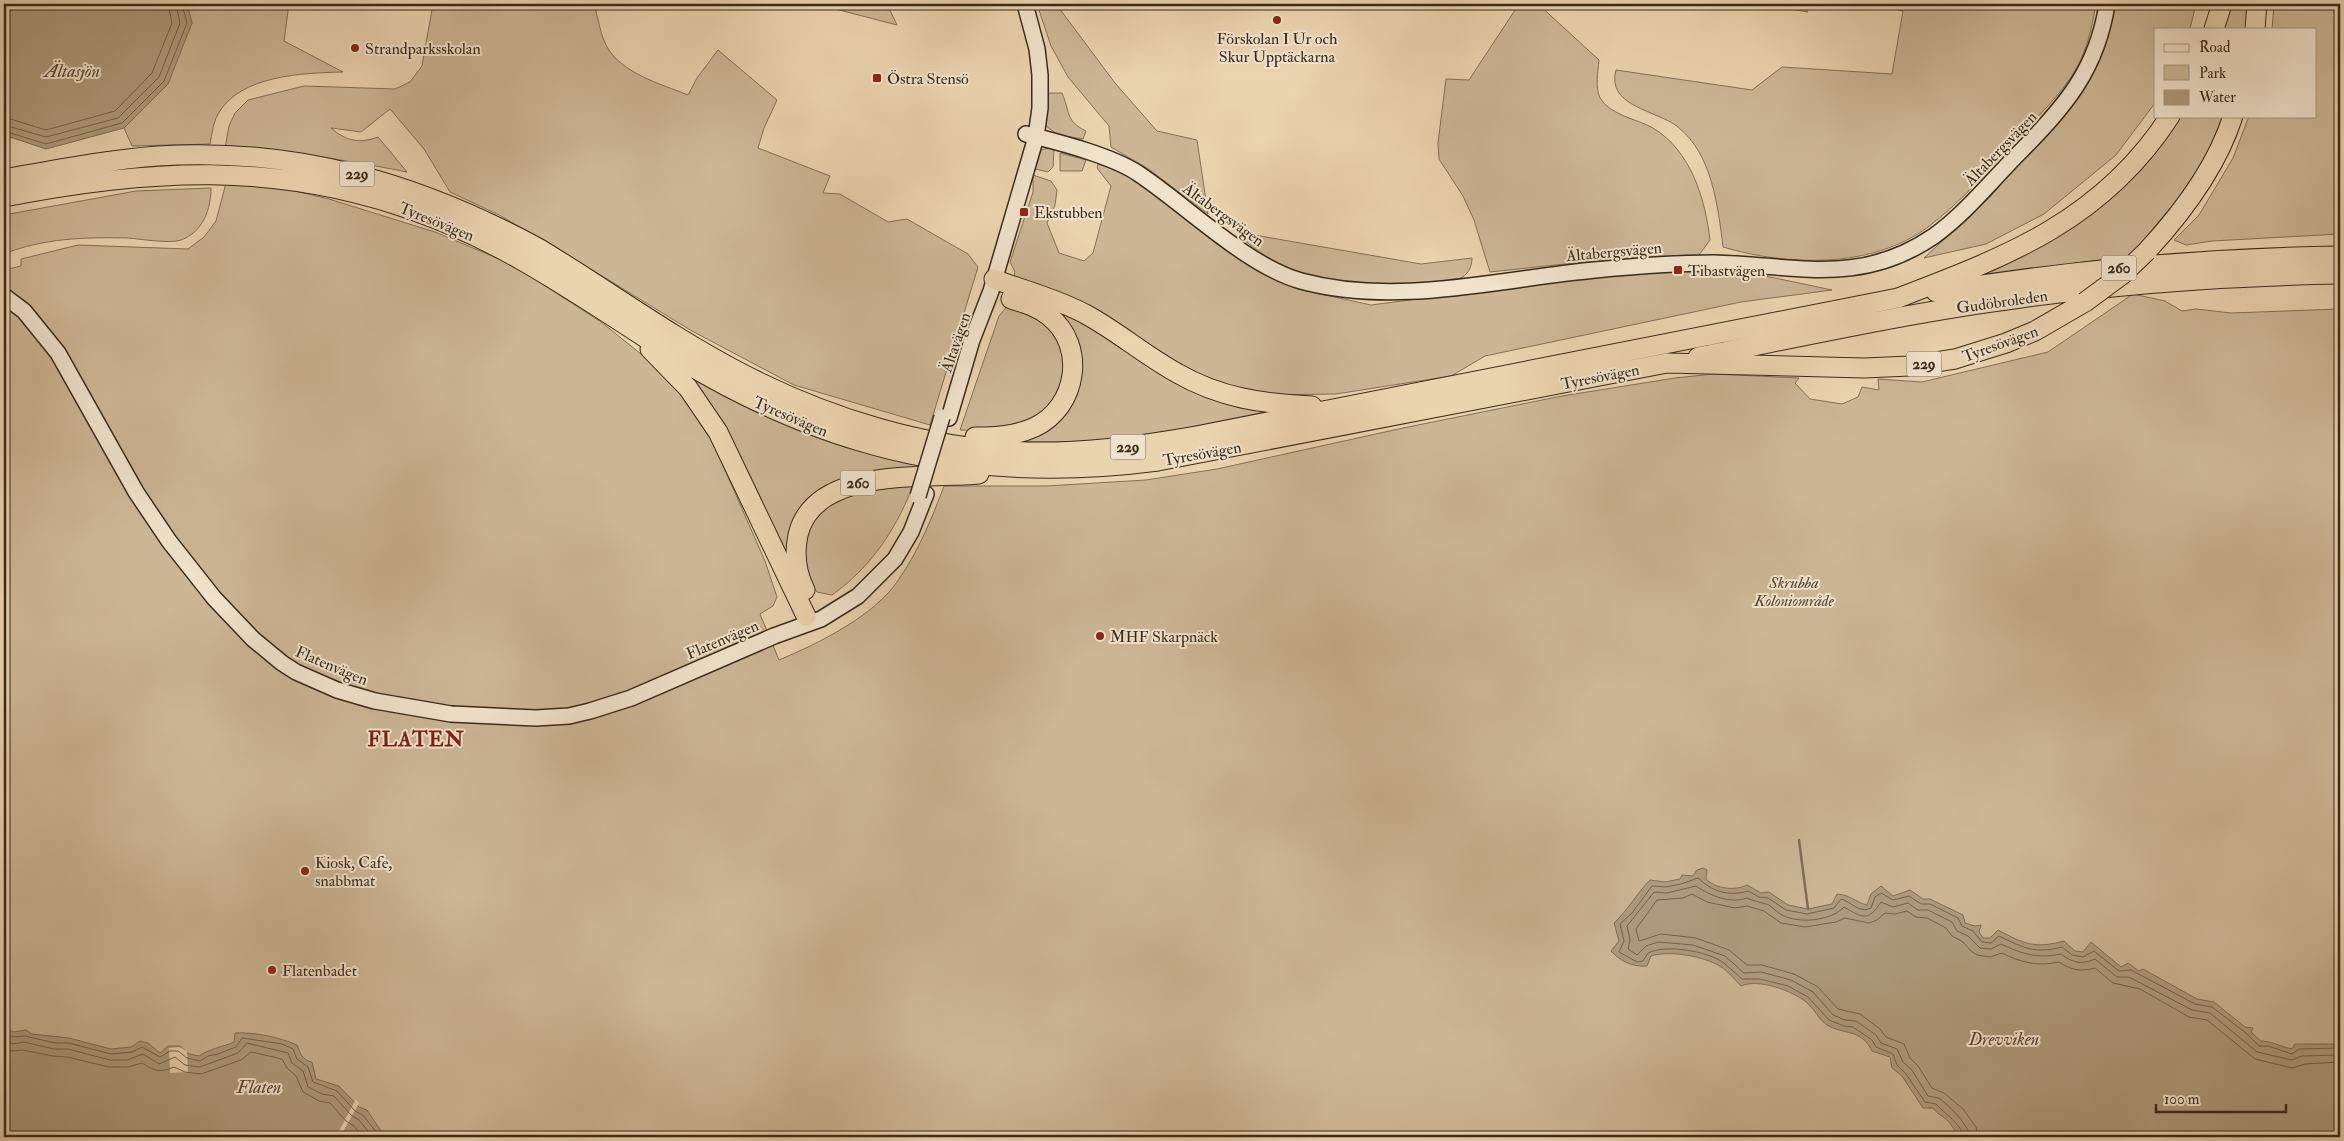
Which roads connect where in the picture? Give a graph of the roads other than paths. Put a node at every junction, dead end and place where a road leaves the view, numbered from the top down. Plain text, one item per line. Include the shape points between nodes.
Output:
1 (1025, 4) edge
2 (2107, 4) edge
3 (2222, 4) edge
4 (2257, 4) edge
5 (2214, 28) edge
6 (2255, 28) edge
7 (2169, 118) edge
8 (2232, 118) edge
9 (1031, 136) junction
10 (4, 179) edge
11 (4, 197) edge
12 (2340, 256) edge
13 (2340, 274) edge
14 (988, 284) junction
15 (4, 296) edge
16 (1898, 298) junction
17 (4, 307) edge
18 (34, 325) junction
19 (627, 325) junction
20 (1667, 363) junction
21 (1341, 408) junction
22 (913, 436) junction
23 (1022, 469) junction
24 (813, 617) junction

1 - 9 street, Ältavägen via 1037,49 1041,81
2 - 9 street, Ältabergsvägen via 2099,42 2075,90 2053,118 1968,205 1934,235 1916,246 1881,261 1844,270 1718,263 1669,264 1402,292 1342,290 1296,280 1260,262 1136,171 1090,153
3 - 5 highway
4 - 6 highway
7 - 16 highway, Tyresövägen / 229 via 2122,175 2058,227 1988,264
8 - 20 highway, Tyresövägen / 229, bridge via 2199,186 2147,251 2085,302 2035,331 1955,359 1910,366 1845,368
9 - 14 street, Ältavägen
10 - 22 highway, Tyresövägen / 229 via 121,160 218,155 301,163 394,184 458,208 516,236 702,351 764,384 844,418
11 - 19 highway, Tyresövägen / 229 via 170,174 272,178 333,188 415,211 473,234 530,264
12 - 16 highway, Gudöbroleden / 260 via 2235,259 2077,272
13 - 20 highway, Gudöbroleden / 260 via 2198,279 2021,298 1914,314
14 - 21 highway via 1058,302 1087,315 1176,373 1216,392 1266,404
14 - 22 highway via 1050,316 1063,332 1072,352 1073,365 1066,398 1044,422 1011,435
14 - 24 street, Ältavägen, bridge via 922,495 896,541 877,566 846,594
15 - 18 street, Flatenvägen
16 - 21 highway, Tyresövägen / 229
17 - 18 street, Flatenvägen
18 - 24 street, Flatenvägen via 68,369 136,492 214,598 253,640 282,663 337,690 375,702 451,714 497,718 569,716 631,698
19 - 23 highway, Tyresövägen / 229 via 742,395 827,432 928,458
19 - 24 highway via 688,388 710,418
20 - 23 highway, Tyresövägen / 229 via 1158,461 1084,469
21 - 22 highway, Tyresövägen / 229 via 1150,444 1097,450 1026,452
23 - 24 highway, 260 via 862,482 834,490 823,497 805,517 796,546 798,570

